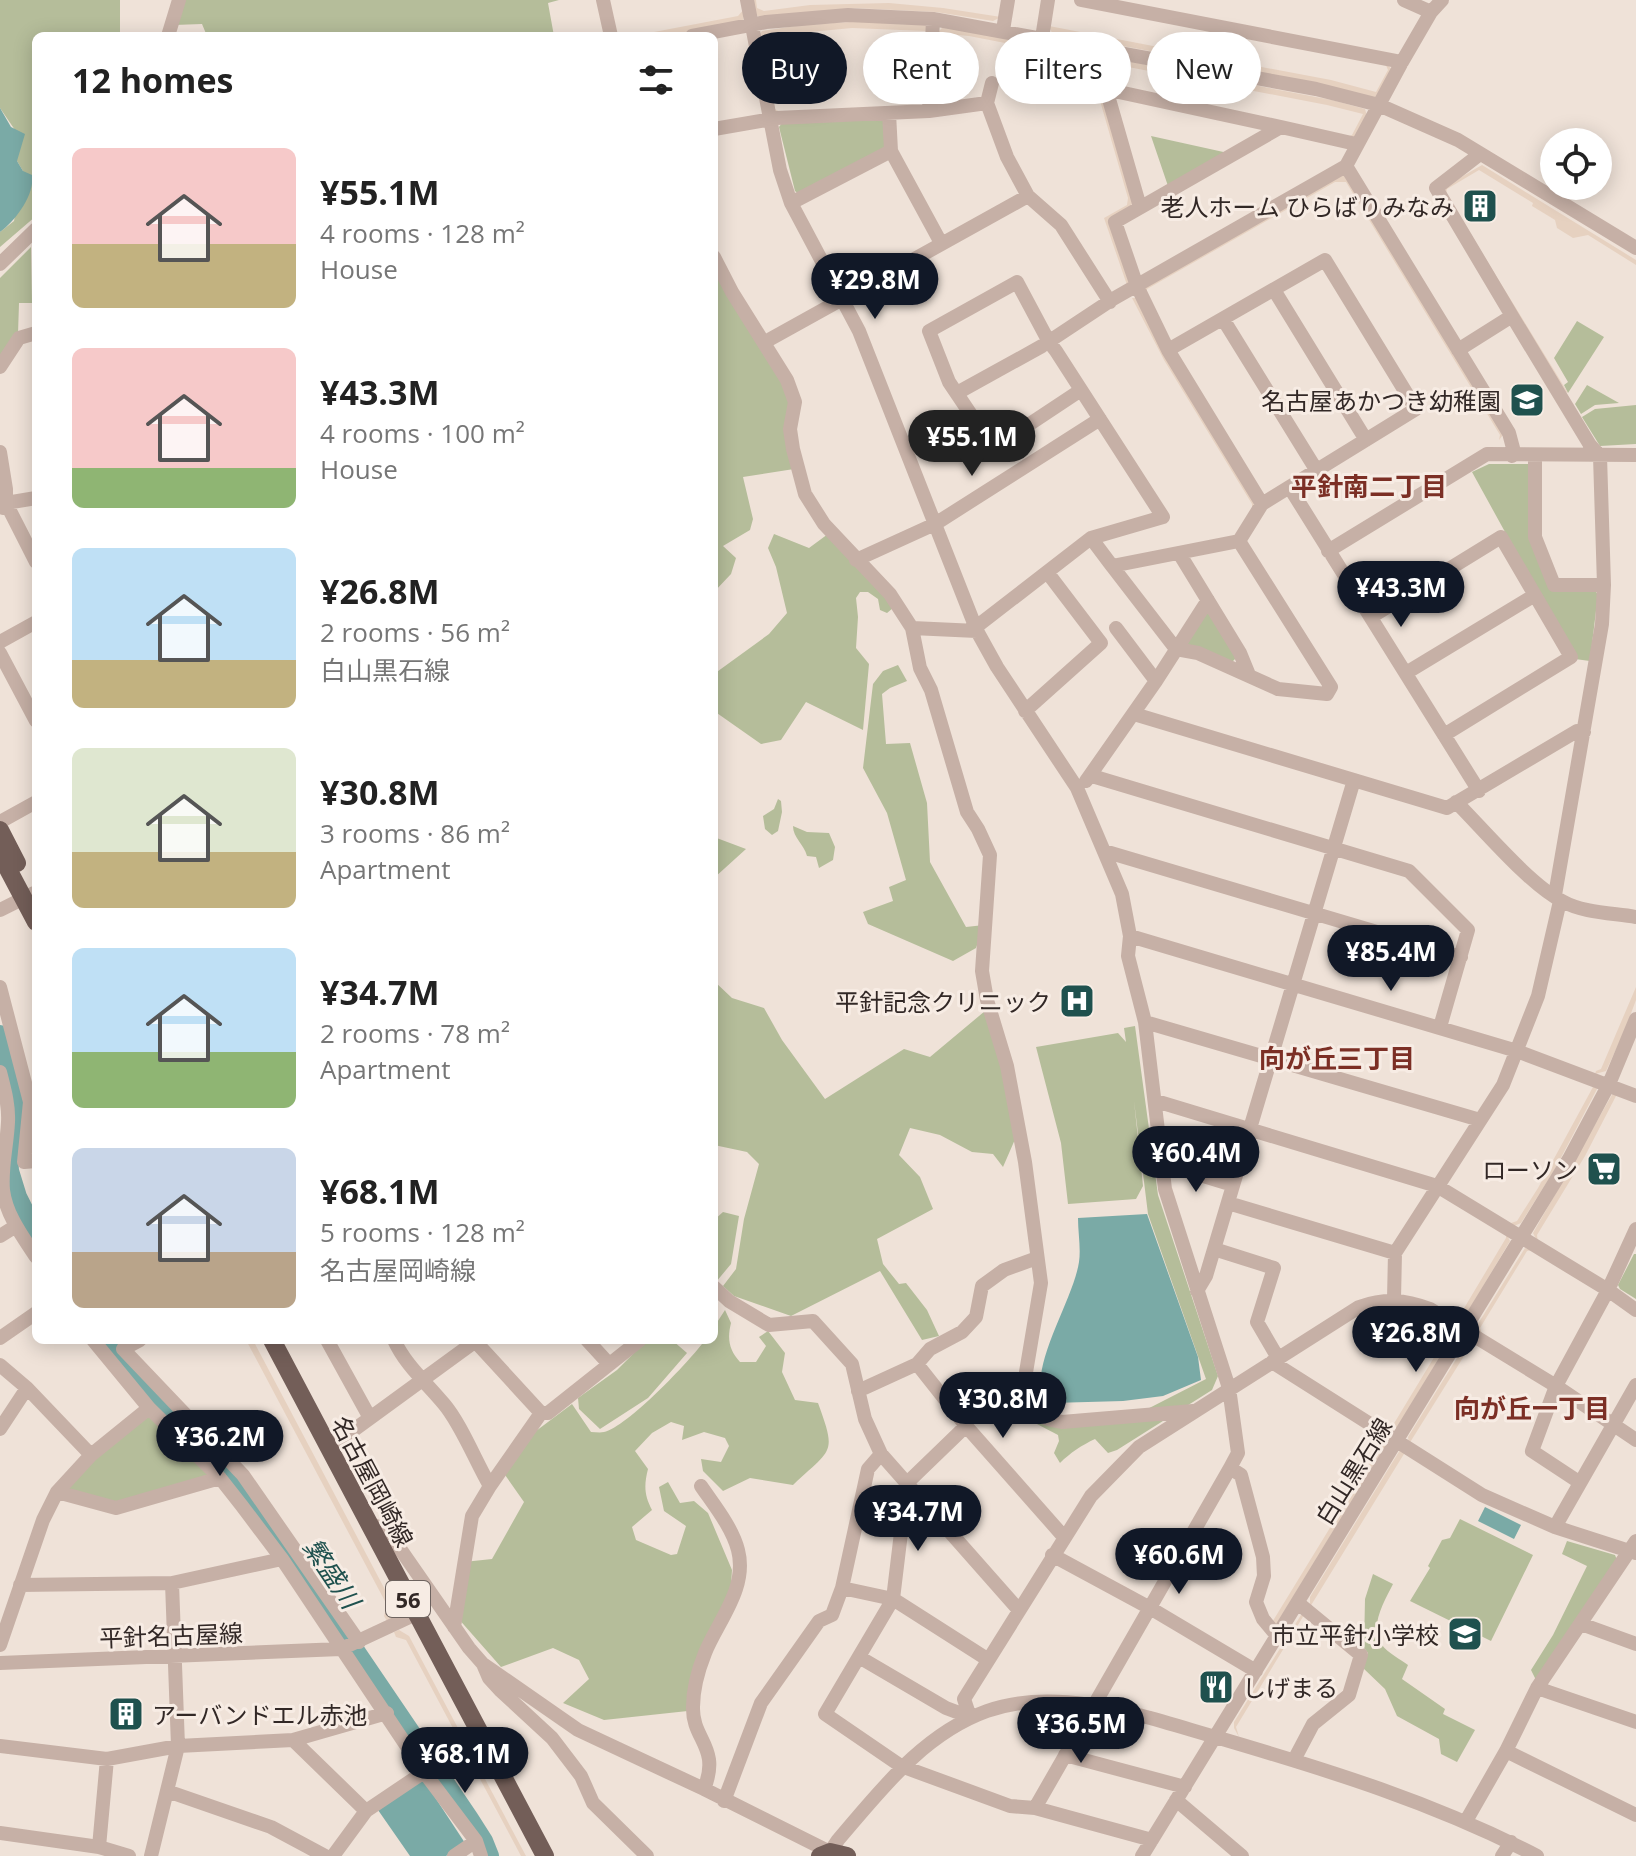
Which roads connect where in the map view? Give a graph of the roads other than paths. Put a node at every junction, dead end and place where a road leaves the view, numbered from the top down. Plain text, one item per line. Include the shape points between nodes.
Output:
1 (179, 0) edge
2 (603, 0) edge
3 (747, 0) edge
4 (1008, 0) edge
5 (1048, 0) edge
6 (1081, 0) edge
7 (1404, 0) edge
8 (1442, 0) edge
9 (1431, 12) junction
10 (933, 19) junction
11 (752, 25) junction
12 (1003, 30) junction
13 (169, 32) edge
14 (610, 32) edge
15 (714, 32) edge
16 (1013, 32) edge
17 (1043, 32) edge
18 (1131, 54) edge
19 (1402, 62) junction
20 (992, 83) dead end
21 (1131, 95) edge
22 (987, 103) junction
23 (1109, 104) edge
24 (1379, 105) junction
25 (929, 111) junction
26 (889, 113) junction
27 (770, 119) junction
28 (1281, 127) junction
29 (718, 128) edge
30 (1356, 144) junction
31 (891, 151) junction
32 (1480, 154) junction
33 (1346, 166) junction
34 (1028, 196) junction
35 (791, 203) junction
36 (1140, 207) junction
37 (32, 233) edge
38 (941, 243) junction
39 (1636, 248) edge
40 (0, 264) edge
41 (718, 265) edge
42 (1137, 286) junction
43 (1274, 290) junction
44 (841, 298) junction
45 (1110, 302) junction
46 (1512, 316) junction
47 (1223, 319) junction
48 (32, 334) edge
49 (765, 342) junction
50 (1049, 342) junction
51 (1168, 350) junction
52 (1458, 350) junction
53 (0, 367) edge
54 (1081, 390) junction
55 (957, 393) junction
56 (1100, 419) junction
57 (1366, 440) junction
58 (0, 452) edge
59 (1636, 455) edge
60 (1512, 456) junction
61 (1535, 456) junction
62 (1600, 456) junction
63 (1317, 471) junction
64 (1290, 488) junction
65 (32, 499) edge
66 (1262, 504) junction
67 (3, 507) edge
68 (935, 524) junction
69 (1091, 538) junction
70 (1239, 541) junction
71 (32, 545) edge
72 (1328, 551) junction
73 (1179, 553) junction
74 (856, 560) junction
75 (1112, 566) junction
76 (1047, 572) junction
77 (1604, 585) junction
78 (1535, 595) junction
79 (1208, 600) junction
80 (1371, 617) junction
81 (32, 624) edge
82 (912, 628) junction
83 (1116, 628) dead end
84 (977, 629) junction
85 (0, 642) edge
86 (1176, 649) junction
87 (0, 653) edge
88 (1406, 673) junction
89 (1249, 675) junction
90 (1156, 681) junction
91 (1025, 711) junction
92 (32, 713) edge
93 (1134, 714) junction
94 (1584, 732) junction
95 (1444, 735) junction
96 (1092, 776) junction
97 (1354, 780) junction
98 (1077, 788) junction
99 (1479, 791) junction
100 (1456, 802) junction
101 (32, 804) edge
102 (0, 822) edge
103 (0, 830) edge
104 (1334, 849) junction
105 (1104, 851) junction
106 (0, 854) edge
107 (31, 897) edge
108 (1557, 898) junction
109 (0, 910) edge
110 (1315, 912) junction
111 (1636, 917) edge
112 (1130, 936) junction
113 (1461, 957) junction
114 (1293, 984) junction
115 (0, 987) edge
116 (1636, 1019) edge
117 (1145, 1022) junction
118 (1440, 1027) junction
119 (1517, 1051) junction
120 (1271, 1057) junction
121 (0, 1072) edge
122 (1609, 1084) junction
123 (3, 1095) edge
124 (1636, 1096) edge
125 (1156, 1101) junction
126 (1480, 1120) junction
127 (1250, 1130) junction
128 (32, 1161) edge
129 (1163, 1168) junction
130 (1233, 1185) junction
131 (1437, 1186) junction
132 (1228, 1203) junction
133 (16, 1226) junction
134 (1636, 1229) edge
135 (0, 1236) edge
136 (1522, 1237) junction
137 (1632, 1246) edge
138 (1214, 1249) junction
139 (32, 1251) edge
140 (1395, 1253) junction
141 (1037, 1258) junction
142 (1608, 1290) junction
143 (718, 1291) edge
144 (1197, 1291) junction
145 (1394, 1299) junction
146 (1636, 1310) edge
147 (32, 1316) edge
148 (1464, 1331) junction
149 (0, 1338) edge
150 (96, 1344) edge
151 (132, 1344) edge
152 (261, 1344) edge
153 (274, 1344) edge
154 (329, 1344) edge
155 (396, 1344) edge
156 (472, 1344) edge
157 (479, 1344) edge
158 (591, 1344) edge
159 (635, 1344) edge
160 (1275, 1360) junction
161 (609, 1364) junction
162 (917, 1364) junction
163 (0, 1365) edge
164 (422, 1382) junction
165 (1636, 1385) edge
166 (1556, 1386) junction
167 (27, 1388) junction
168 (1229, 1388) junction
169 (858, 1391) junction
170 (149, 1408) junction
171 (1193, 1411) junction
172 (541, 1413) junction
173 (370, 1418) junction
174 (1, 1425) edge
175 (966, 1426) junction
176 (1614, 1426) junction
177 (1398, 1440) junction
178 (1636, 1440) edge
179 (329, 1448) junction
180 (881, 1454) junction
181 (91, 1455) junction
182 (1230, 1468) junction
183 (220, 1478) junction
184 (1579, 1482) junction
185 (907, 1483) junction
186 (490, 1486) junction
187 (701, 1486) dead end
188 (57, 1492) junction
189 (368, 1523) junction
190 (1555, 1527) junction
191 (1064, 1537) junction
192 (1634, 1548) edge
193 (1052, 1555) junction
194 (282, 1559) junction
195 (172, 1583) junction
196 (20, 1585) junction
197 (842, 1588) junction
198 (893, 1599) junction
199 (1298, 1603) junction
200 (1150, 1608) junction
201 (1018, 1609) junction
202 (411, 1617) junction
203 (1581, 1624) junction
204 (454, 1627) junction
205 (1278, 1637) junction
206 (359, 1642) junction
207 (1636, 1644) edge
208 (0, 1645) edge
209 (342, 1649) junction
210 (175, 1657) junction
211 (859, 1657) junction
212 (987, 1659) junction
213 (0, 1663) edge
214 (483, 1664) junction
215 (1256, 1671) junction
216 (1537, 1688) junction
217 (1092, 1704) junction
218 (387, 1713) junction
219 (970, 1717) junction
220 (1636, 1722) edge
221 (1216, 1738) junction
222 (293, 1740) junction
223 (0, 1746) edge
224 (178, 1746) junction
225 (1506, 1751) junction
226 (1065, 1755) junction
227 (107, 1759) junction
228 (1294, 1760) junction
229 (901, 1766) junction
230 (424, 1772) junction
231 (1185, 1787) junction
232 (704, 1789) junction
233 (167, 1791) junction
234 (1176, 1800) junction
235 (724, 1801) junction
236 (1035, 1808) junction
237 (366, 1811) junction
238 (1636, 1815) edge
239 (1466, 1821) junction
240 (0, 1833) edge
241 (1152, 1840) junction
242 (1511, 1842) junction
243 (99, 1847) junction
244 (478, 1849) edge
245 (832, 1855) edge
246 (129, 1856) edge
247 (151, 1856) edge
248 (325, 1856) edge
249 (333, 1856) edge
250 (454, 1856) edge
251 (532, 1856) edge
252 (545, 1856) edge
253 (647, 1856) edge
254 (1142, 1856) edge
255 (1242, 1856) edge
256 (1502, 1856) edge
257 (1537, 1856) edge

1 - 13 street
2 - 14 street
3 - 11 street
4 - 12 street
5 - 17 street
6 - 19 street
7 - 9 street
8 - 9 street
9 - 19 street
10 - 11 street via 848,15
10 - 12 street
10 - 25 street
11 - 15 street
11 - 27 street
12 - 16 street
18 - 24 street
19 - 24 street
20 - 22 street
21 - 28 street
22 - 25 street
22 - 34 street
23 - 36 street
24 - 30 street
24 - 32 street
25 - 26 street
26 - 27 street
26 - 31 street
27 - 29 street
27 - 35 street
28 - 30 street
28 - 36 street
30 - 33 street
31 - 35 street
31 - 38 street
32 - 39 street
32 - 46 street via 1436,188
33 - 42 street
33 - 52 street
34 - 38 street
34 - 45 street via 1061,225
35 - 44 street
36 - 42 street via 1115,222
37 - 40 street
38 - 44 street
41 - 49 street
42 - 45 street
42 - 51 street
43 - 47 street
43 - 57 street
43 - 57 street via 1325,260 1416,409
44 - 49 street
44 - 68 street
45 - 50 street
46 - 52 street
46 - 62 street
47 - 51 street
47 - 63 street
48 - 53 street via 19,338
49 - 74 street via 795,402 790,429 805,494
50 - 54 street
50 - 55 street
50 - 55 street via 1017,282 929,331
51 - 66 street
52 - 60 street via 1509,433
54 - 55 street via 989,451
54 - 56 street
56 - 68 street
56 - 69 street via 1163,517
57 - 63 street
58 - 67 street
59 - 62 street
60 - 61 street
60 - 72 street via 1487,454
61 - 62 street
61 - 77 street via 1535,537 1554,585
62 - 77 street
63 - 64 street
64 - 66 street
64 - 72 street
65 - 67 street
66 - 70 street
67 - 71 street
68 - 74 street
68 - 84 street
69 - 75 street
69 - 76 street
70 - 73 street
70 - 89 street via 1331,687 1327,694 1278,689
72 - 80 street
73 - 75 street
73 - 79 street
74 - 82 street via 890,594
75 - 86 street
76 - 84 street
76 - 91 street via 1101,643
77 - 94 street
78 - 80 street via 1501,537
78 - 88 street
78 - 95 street via 1571,657
79 - 86 street
79 - 89 street
80 - 88 street
81 - 85 street
82 - 84 street
82 - 141 street via 967,812 990,855 982,971 1007,1066
83 - 90 street
84 - 91 street
86 - 89 street
86 - 90 street
87 - 92 street
88 - 95 street
90 - 93 street
91 - 98 street
93 - 96 street
93 - 97 street
94 - 99 street via 1577,731
94 - 108 street
95 - 99 street
96 - 98 street
96 - 104 street
97 - 100 street via 1447,808
97 - 104 street
98 - 105 street
99 - 100 street
100 - 108 street
101 - 102 street
103 - 107 main road
104 - 110 street
104 - 113 street via 1409,871 1468,930
105 - 110 street
105 - 112 street via 1122,894
106 - 107 main road
107 - 109 street
108 - 111 street
108 - 119 street via 1538,996
110 - 113 street
110 - 114 street
112 - 114 street
112 - 117 street via 1128,956
113 - 118 street
114 - 118 street
114 - 120 street
115 - 128 street via 30,1102 24,1162
116 - 122 street, 白山黒石線
117 - 120 street
117 - 125 street
118 - 119 street
119 - 122 street
119 - 126 street
120 - 126 street
120 - 127 street
121 - 123 street
122 - 124 street
122 - 136 street, 白山黒石線
123 - 133 street via 8,1122 3,1193
125 - 127 street
125 - 129 street
126 - 131 street
127 - 130 street
127 - 131 street
129 - 130 street
129 - 144 street
130 - 132 street
131 - 136 street
131 - 140 street
132 - 138 street
132 - 140 street
133 - 135 street
133 - 139 street
134 - 137 street
136 - 142 street
136 - 148 street, 白山黒石線
137 - 142 street
138 - 144 street
138 - 160 street via 1274,1268 1257,1322
140 - 145 street
141 - 162 street via 1004,1270 982,1286 976,1317
141 - 171 street via 1041,1283 1023,1390 1035,1413 1062,1422
142 - 146 street
142 - 166 street
143 - 169 street via 769,1325 813,1321 852,1364
144 - 168 street
145 - 148 street via 1430,1309
145 - 160 street via 1359,1307
147 - 149 street
148 - 166 street
148 - 177 street, 白山黒石線
150 - 170 street
151 - 206 street via 123,1349 243,1475
152 - 202 main road, 名古屋岡崎線 / 56
153 - 179 main road, 名古屋岡崎線 / 56
154 - 173 street
155 - 164 street
156 - 164 street
157 - 172 street
158 - 161 street
159 - 161 street
160 - 168 street
160 - 177 street
161 - 172 street via 548,1413
162 - 169 street
162 - 175 street
163 - 167 street
164 - 173 street
164 - 186 street via 445,1405
165 - 176 street
166 - 176 street
166 - 184 street via 1532,1451
167 - 174 street
167 - 181 street
168 - 171 street
168 - 182 street via 1238,1453
169 - 180 street
170 - 181 street
170 - 183 street
171 - 191 street via 1139,1447 1091,1496
172 - 186 street
173 - 179 street
175 - 185 street
175 - 191 street
176 - 178 street
176 - 184 street
177 - 190 street via 1482,1495
177 - 199 street, 白山黒石線
179 - 189 main road, 名古屋岡崎線 / 56
180 - 185 street
180 - 197 street via 868,1469
181 - 188 street
182 - 200 street
182 - 205 street via 1241,1475 1263,1557 1256,1602
183 - 188 street via 116,1508
183 - 194 street
184 - 190 street
185 - 198 street
185 - 201 street
186 - 204 street via 472,1516
187 - 232 street via 735,1541 740,1564 732,1605 704,1655 694,1693 694,1717 709,1754
188 - 196 street
189 - 202 main road, 名古屋岡崎線 / 56
189 - 204 street via 387,1530
190 - 192 street
191 - 193 street
192 - 203 street
193 - 200 street
193 - 201 street
194 - 195 street
194 - 209 street
195 - 196 street
195 - 210 street
196 - 208 street
197 - 198 street
197 - 235 street via 832,1615 819,1621 761,1703
198 - 211 street
198 - 212 street
199 - 205 street, 白山黒石線
199 - 228 street via 1361,1655 1349,1695 1313,1724
200 - 215 street
200 - 217 street
201 - 212 street
202 - 206 street, 平針名古屋線
202 - 251 main road, 名古屋岡崎線 / 56
202 - 252 main road, 名古屋岡崎線 / 56
203 - 207 street
203 - 216 street
204 - 214 street
205 - 215 street, 白山黒石線
206 - 209 street, 平針名古屋線
209 - 210 street, 平針名古屋線
209 - 218 street
210 - 213 street, 平針名古屋線
210 - 224 street
211 - 219 street
211 - 229 street via 825,1714
212 - 219 street via 964,1699
214 - 232 street via 578,1730
214 - 253 street via 500,1690 552,1738 581,1776 593,1803
215 - 221 street, 白山黒石線
216 - 220 street
216 - 225 street
217 - 219 street via 1031,1702
217 - 221 street
217 - 226 street
218 - 222 street
218 - 230 street
219 - 229 street
221 - 228 street
221 - 231 street, 白山黒石線
222 - 224 street
222 - 237 street
223 - 227 street
224 - 227 street
224 - 233 street
225 - 238 street
225 - 239 street
226 - 231 street
226 - 236 street
227 - 243 street
228 - 239 street
229 - 236 street via 1010,1806
229 - 245 street via 838,1840
230 - 237 street
230 - 244 street
231 - 234 street, 白山黒石線
232 - 235 street
233 - 247 street
233 - 248 street via 271,1827
234 - 241 street, 白山黒石線
234 - 255 street
235 - 245 street
236 - 241 street
237 - 249 street
239 - 242 street
240 - 243 street
241 - 254 street, 白山黒石線
242 - 256 street
242 - 257 street
243 - 246 street
244 - 250 street

